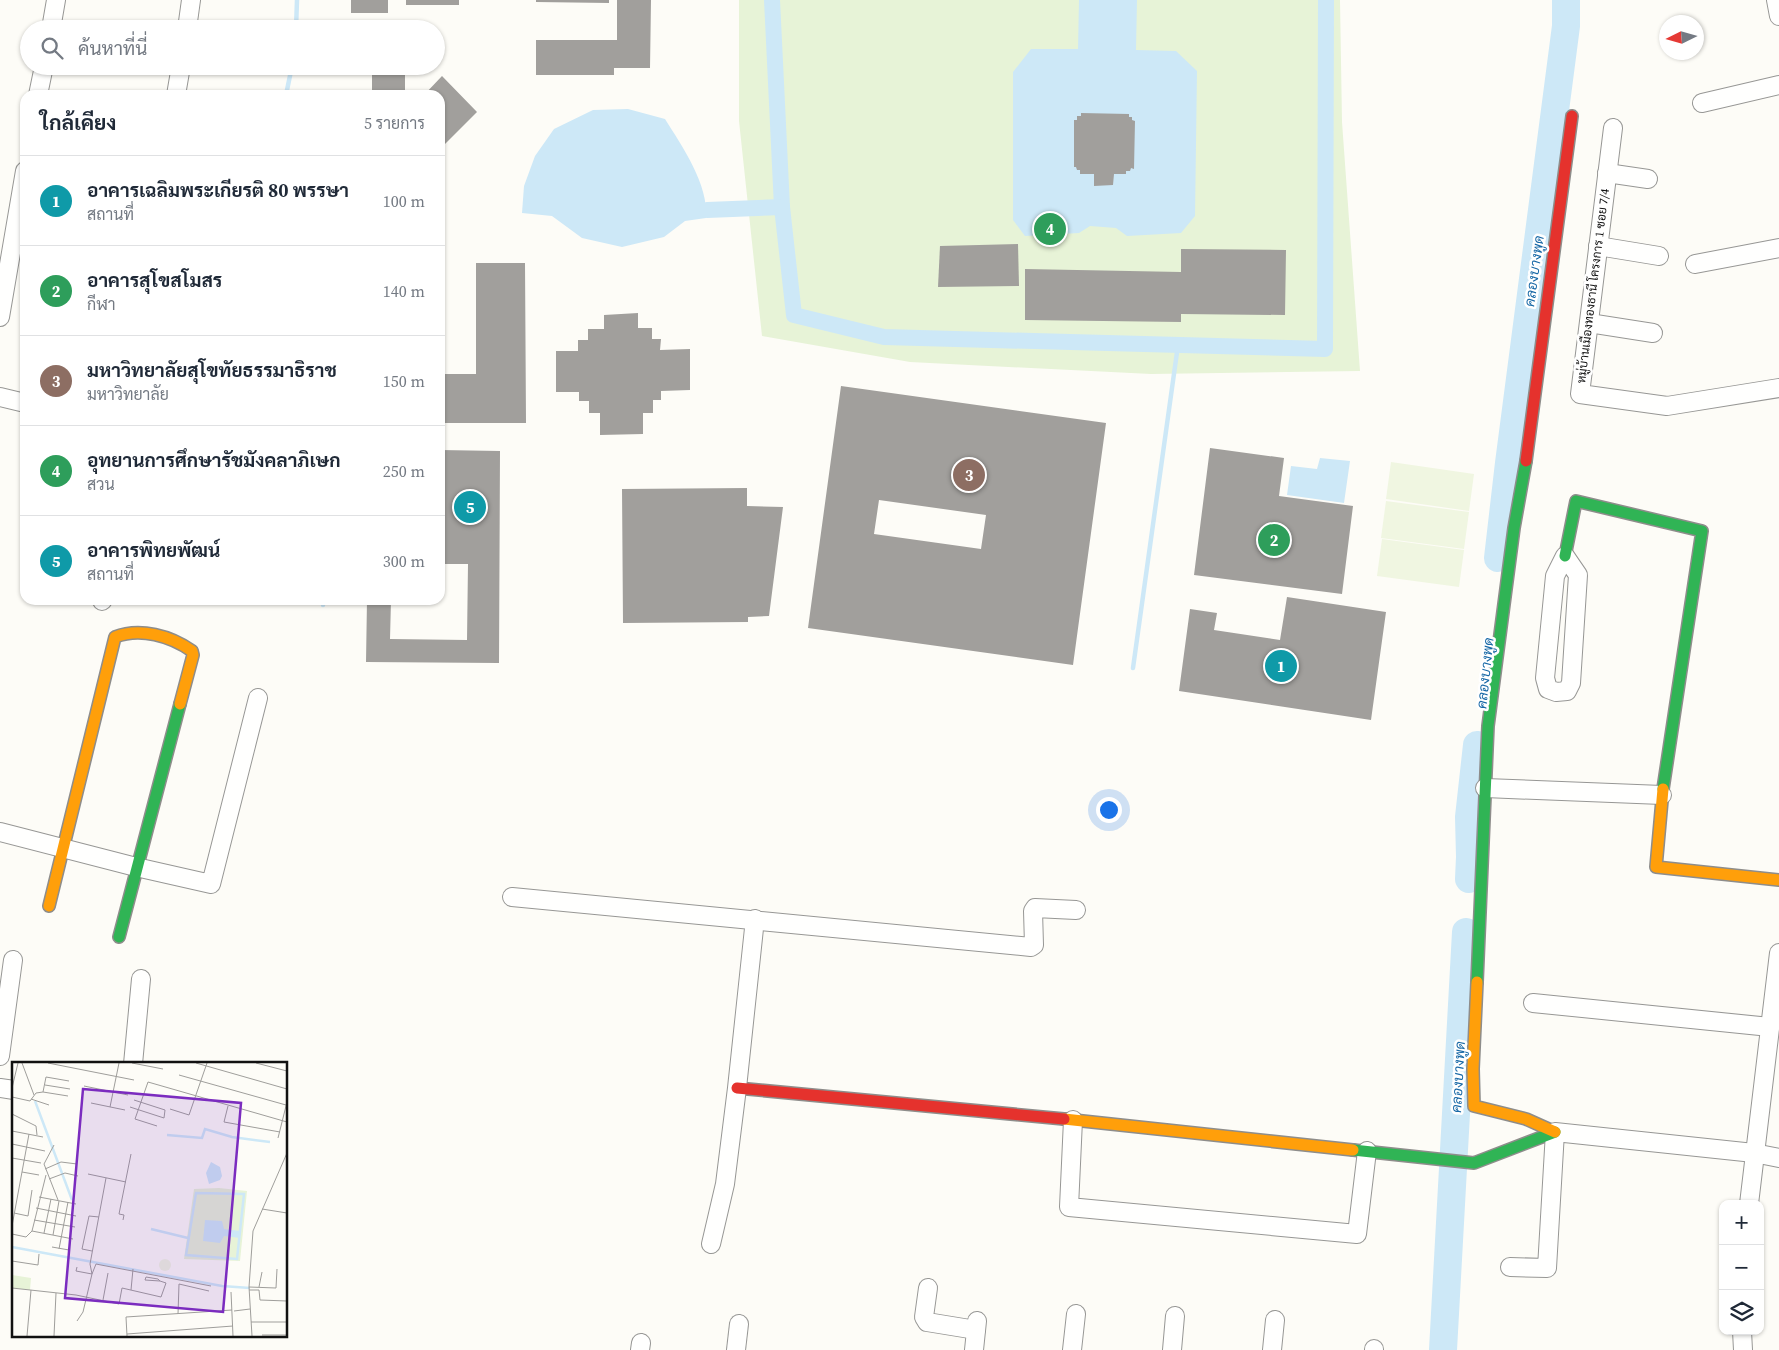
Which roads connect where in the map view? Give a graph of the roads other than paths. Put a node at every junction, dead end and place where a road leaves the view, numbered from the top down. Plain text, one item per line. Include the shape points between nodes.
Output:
1 (56, 0) edge
2 (191, 0) edge
3 (1776, 0) edge
4 (1779, 16) edge
5 (53, 20) edge
6 (188, 20) edge
7 (42, 75) edge
8 (179, 75) edge
9 (1779, 84) edge
10 (39, 90) edge
11 (177, 90) edge
12 (1702, 103) dead end
13 (1572, 116) dead end
14 (1613, 128) dead end
15 (1607, 173) junction
16 (1648, 179) dead end
17 (20, 201) edge
18 (1598, 246) junction
19 (1779, 248) edge
20 (1659, 256) dead end
21 (1695, 264) dead end
22 (0, 317) edge
23 (1589, 323) junction
24 (1653, 333) dead end
25 (1779, 388) edge
26 (0, 397) edge
27 (20, 402) edge
28 (1565, 556) junction
29 (258, 698) dead end
30 (1485, 788) junction
31 (1662, 795) junction
32 (0, 832) edge
33 (64, 848) junction
34 (136, 867) junction
35 (1779, 880) edge
36 (512, 897) dead end
37 (49, 906) dead end
38 (1076, 910) dead end
39 (755, 919) junction
40 (119, 937) dead end
41 (1779, 953) edge
42 (13, 960) dead end
43 (141, 979) dead end
44 (1533, 1003) dead end
45 (1770, 1027) junction
46 (0, 1056) edge
47 (133, 1062) edge
48 (737, 1088) junction
49 (1073, 1120) junction
50 (1555, 1132) junction
51 (1367, 1151) junction
52 (1754, 1153) junction
53 (1779, 1158) edge
54 (1749, 1200) edge
55 (712, 1244) dead end
56 (1510, 1267) dead end
57 (928, 1288) dead end
58 (1076, 1314) dead end
59 (1175, 1316) dead end
60 (1275, 1320) dead end
61 (739, 1324) dead end
62 (1742, 1335) edge
63 (736, 1350) edge
64 (974, 1350) edge
65 (1072, 1350) edge
66 (1172, 1350) edge
67 (1272, 1350) edge
68 (1743, 1350) edge

1 - 5 street
2 - 6 street
3 - 4 street
7 - 10 street
8 - 11 street
9 - 12 street
13 - 30 street via 1501,621 1488,726
14 - 15 street, หมู่บ้านเมืองทองธานี โครงการ 1 ซอย 7/4
15 - 16 street
15 - 18 street, หมู่บ้านเมืองทองธานี โครงการ 1 ซอย 7/4
17 - 22 street
18 - 20 street
18 - 23 street, หมู่บ้านเมืองทองธานี โครงการ 1 ซอย 7/4
19 - 21 street
23 - 24 street
23 - 25 street, หมู่บ้านเมืองทองธานี โครงการ 1 ซอย 7/4 via 1580,394 1667,406
26 - 27 street
28 - 28 street via 1578,575 1570,683 1567,691 1556,692 1548,689 1545,678 1555,576
28 - 31 street via 1576,501 1702,531
29 - 34 street via 211,884
30 - 31 street
30 - 50 street via 1474,1106 1526,1119
31 - 35 street via 1656,867
32 - 33 street
33 - 34 street
33 - 34 street via 115,637 125,632 161,637 186,646 193,655
33 - 37 street
34 - 40 street
36 - 39 street
38 - 39 street via 1035,908 1034,945 1031,947
39 - 48 street
41 - 45 street
42 - 46 street
43 - 47 street
44 - 45 street
45 - 52 street
48 - 49 street
48 - 55 street via 725,1184
49 - 51 street
49 - 51 street via 1069,1207 1357,1234
50 - 51 street via 1474,1163
50 - 52 street
50 - 56 street via 1547,1268
52 - 53 street
52 - 54 street
57 - 64 street via 924,1317 927,1322 977,1325
58 - 65 street
59 - 66 street
60 - 67 street
61 - 63 street
62 - 68 street

